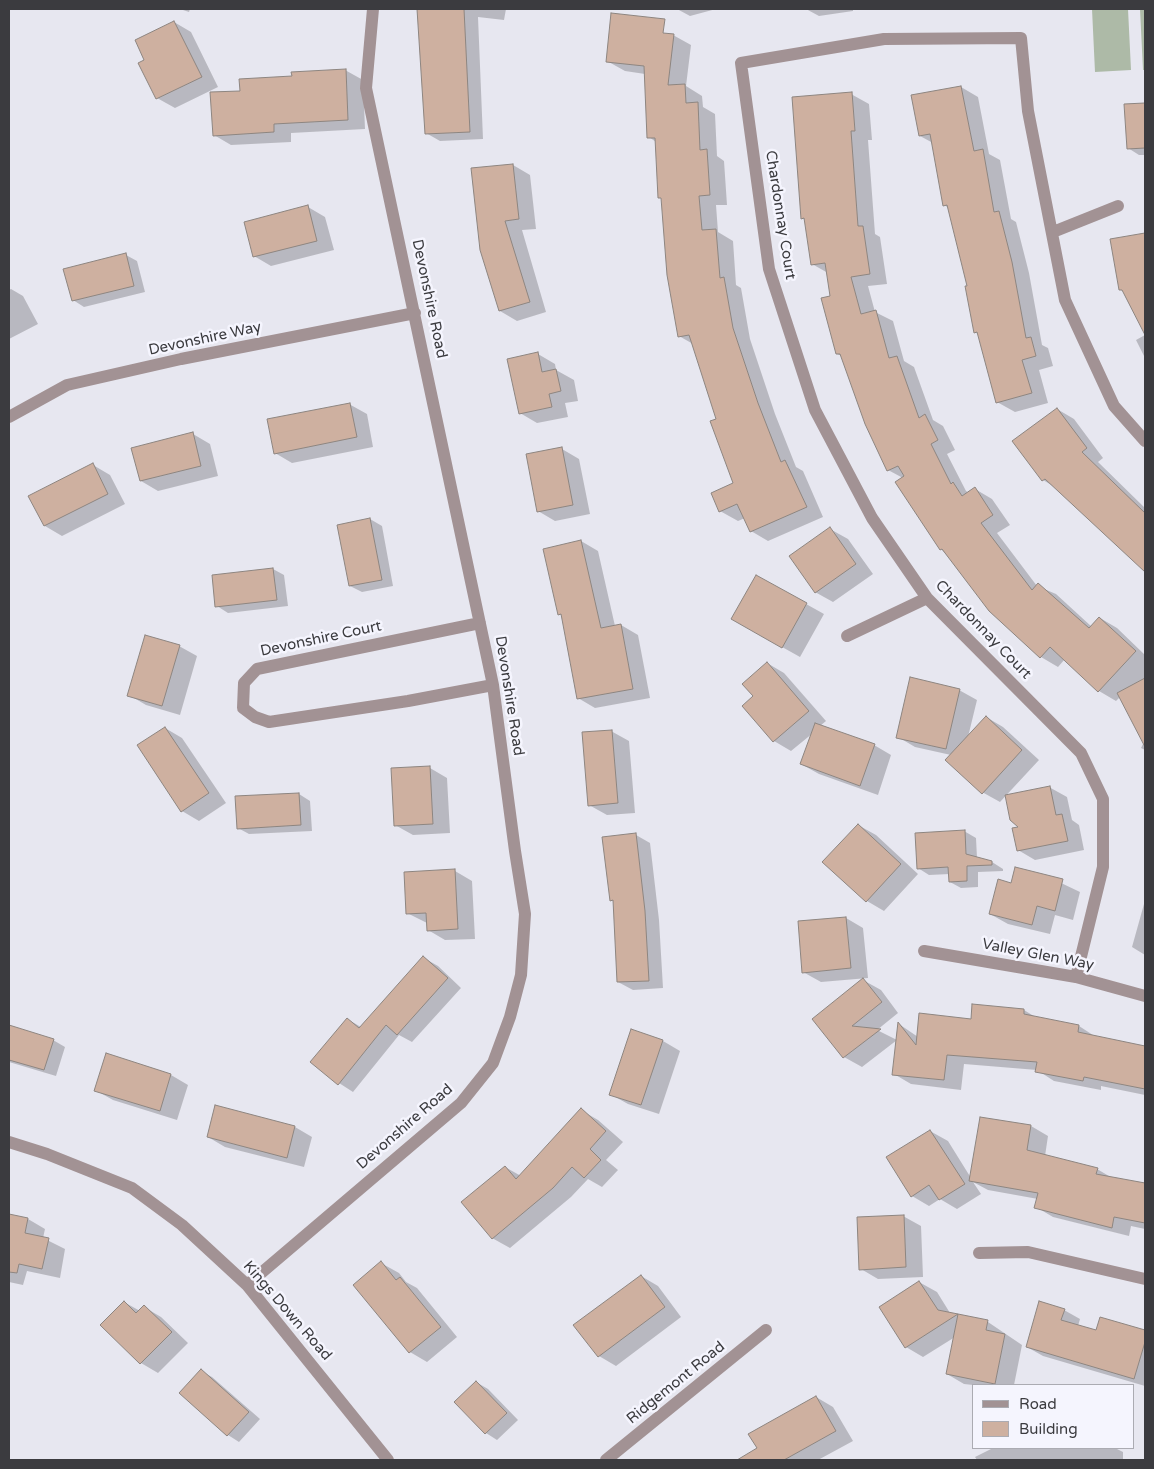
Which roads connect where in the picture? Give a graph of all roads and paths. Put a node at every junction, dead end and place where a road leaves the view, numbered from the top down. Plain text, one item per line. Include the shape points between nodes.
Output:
1 (373, 9) edge
2 (1118, 206) dead end
3 (1053, 232) junction
4 (415, 313) junction
5 (9, 417) edge
6 (1145, 441) edge
7 (928, 598) junction
8 (480, 623) junction
9 (847, 636) dead end
10 (493, 685) junction
11 (924, 951) dead end
12 (1076, 977) junction
13 (1145, 996) edge
14 (9, 1142) edge
15 (979, 1253) dead end
16 (1145, 1279) edge
17 (247, 1285) junction
18 (766, 1330) dead end
19 (388, 1460) edge
20 (606, 1460) edge

1 - 4 street, Devonshire Road via 366,88
2 - 3 street
3 - 6 street, Chardonnay Court via 1065,300 1114,406
3 - 7 street, Chardonnay Court via 1028,112 1021,38 884,39 741,63 769,269 815,410 872,518
4 - 5 street, Devonshire Way via 67,385
4 - 8 street, Devonshire Road
7 - 9 street
7 - 12 street, Chardonnay Court via 1081,753 1103,799 1103,867
8 - 10 street, Devonshire Road
8 - 10 street, Devonshire Court via 257,669 244,683 243,708 255,718 269,722
10 - 17 street, Devonshire Road via 525,914 521,975 493,1063 461,1103
11 - 12 street, Valley Glen Way
12 - 13 street, Valley Glen Way
14 - 17 street, Kings Down Road via 132,1188 182,1225
15 - 16 street via 1028,1252
17 - 19 street, Kings Down Road
18 - 20 street, Ridgemont Road

